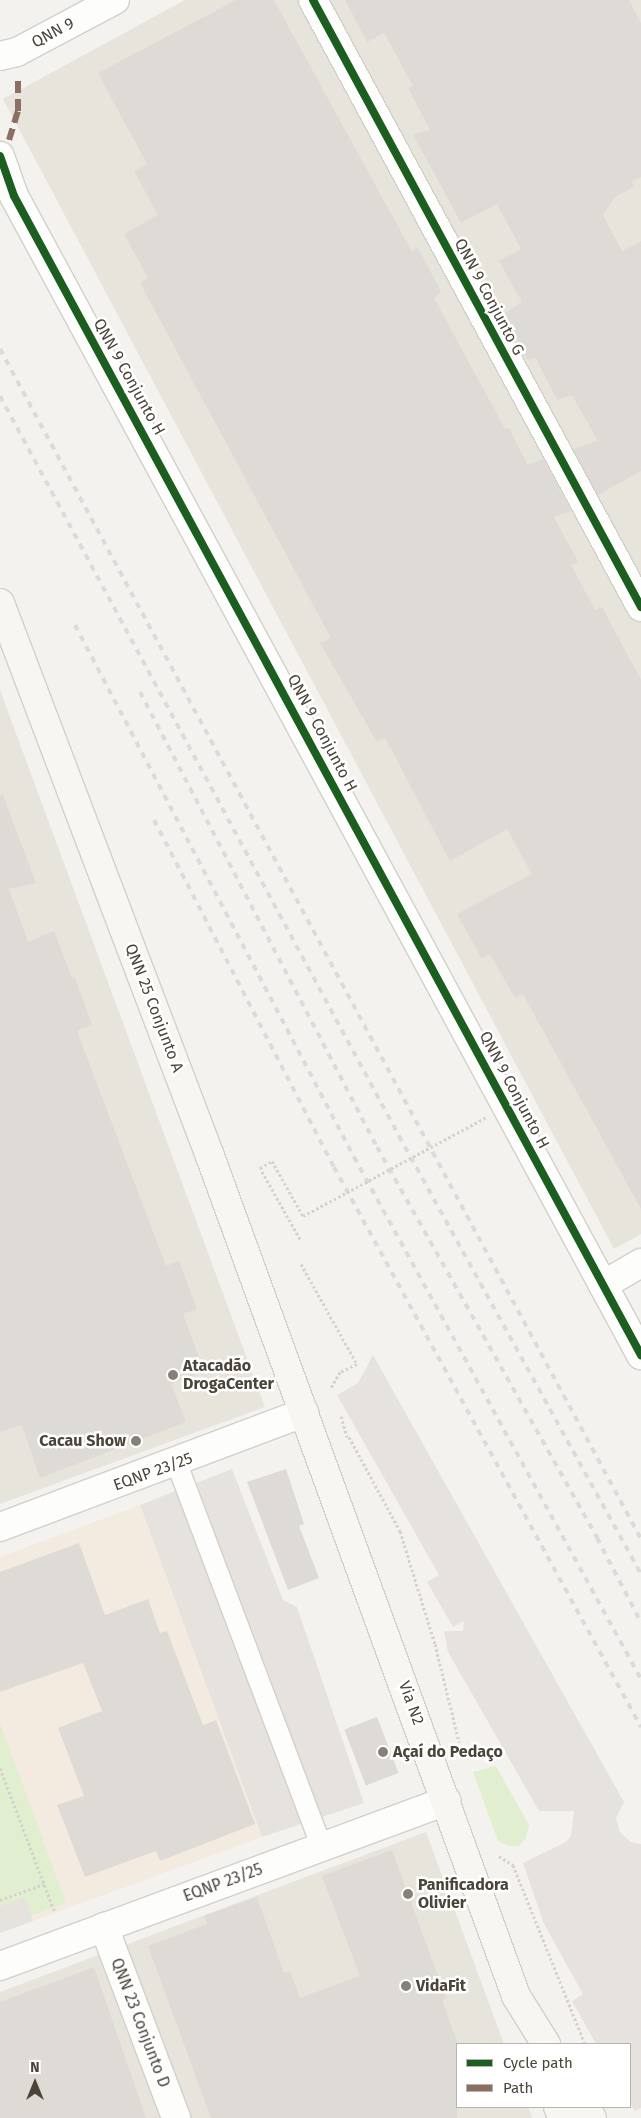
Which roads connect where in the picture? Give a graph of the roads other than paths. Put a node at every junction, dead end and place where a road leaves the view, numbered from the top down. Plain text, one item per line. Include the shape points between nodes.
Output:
1 (115, 0) edge
2 (313, 0) edge
3 (6, 59) edge
4 (0, 156) edge
5 (7, 190) edge
6 (0, 603) edge
7 (641, 607) edge
8 (641, 1264) edge
9 (603, 1285) junction
10 (641, 1355) edge
11 (304, 1413) junction
12 (177, 1464) junction
13 (0, 1528) edge
14 (446, 1801) junction
15 (322, 1847) junction
16 (104, 1928) junction
17 (0, 1966) edge
18 (516, 1996) junction
19 (534, 2043) edge
20 (545, 2043) edge
21 (176, 2118) edge

1 - 3 street, QNN 9
2 - 7 street, QNN 9 Conjunto G
4 - 5 street, QNN 9 Conjunto H
5 - 9 street, QNN 9 Conjunto H
6 - 11 main road, QNN 25 Conjunto A
8 - 9 street
9 - 10 street, QNN 9 Conjunto H
11 - 12 street, EQNP 23/25
11 - 14 main road, Via N2
12 - 13 street, EQNP 23/25
12 - 15 lane
14 - 15 street, EQNP 23/25
14 - 18 main road, Via N2
15 - 16 street, EQNP 23/25
16 - 17 street, EQNP 23/25
16 - 21 street, QNN 23 Conjunto D
18 - 19 main road
18 - 20 main road, Via N2

